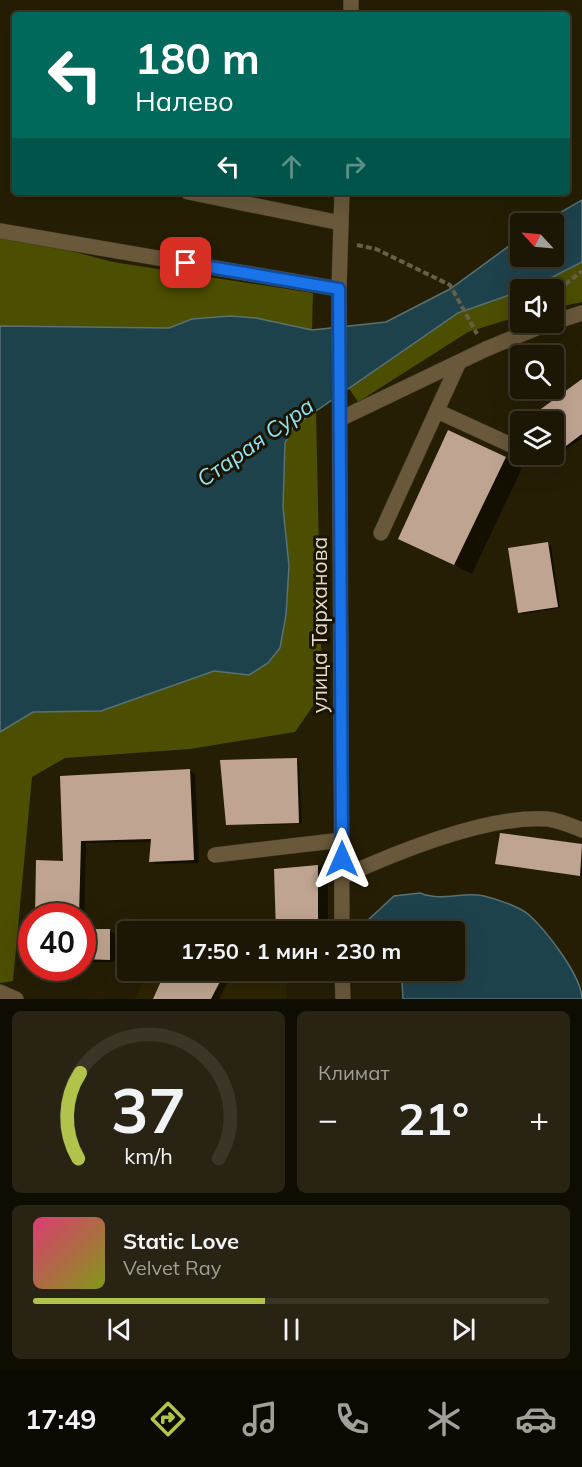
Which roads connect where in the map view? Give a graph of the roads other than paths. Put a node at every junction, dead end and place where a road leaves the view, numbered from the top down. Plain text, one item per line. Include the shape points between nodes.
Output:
1 (203, 195) edge
2 (342, 195) edge
3 (341, 223) junction
4 (0, 231) edge
5 (339, 289) junction
6 (582, 313) edge
7 (564, 318) edge
8 (526, 333) edge
9 (459, 362) junction
10 (437, 411) junction
11 (340, 419) junction
12 (510, 445) edge
13 (381, 533) dead end
14 (582, 830) edge
15 (342, 840) junction
16 (215, 855) dead end
17 (342, 877) junction
18 (342, 921) edge
19 (342, 981) edge
20 (0, 992) edge
21 (16, 999) edge
22 (343, 999) edge

1 - 3 street
2 - 3 street, улица Тарханова
3 - 5 street, улица Тарханова
4 - 5 street
5 - 11 street, улица Тарханова
6 - 7 street
8 - 9 street
9 - 10 street
9 - 11 street
10 - 12 street
10 - 13 street
11 - 15 street, улица Тарханова
14 - 17 street via 547,819 515,821 475,829 381,859
15 - 16 street
15 - 17 street, улица Тарханова
17 - 18 street, улица Тарханова
19 - 22 street
20 - 21 street

